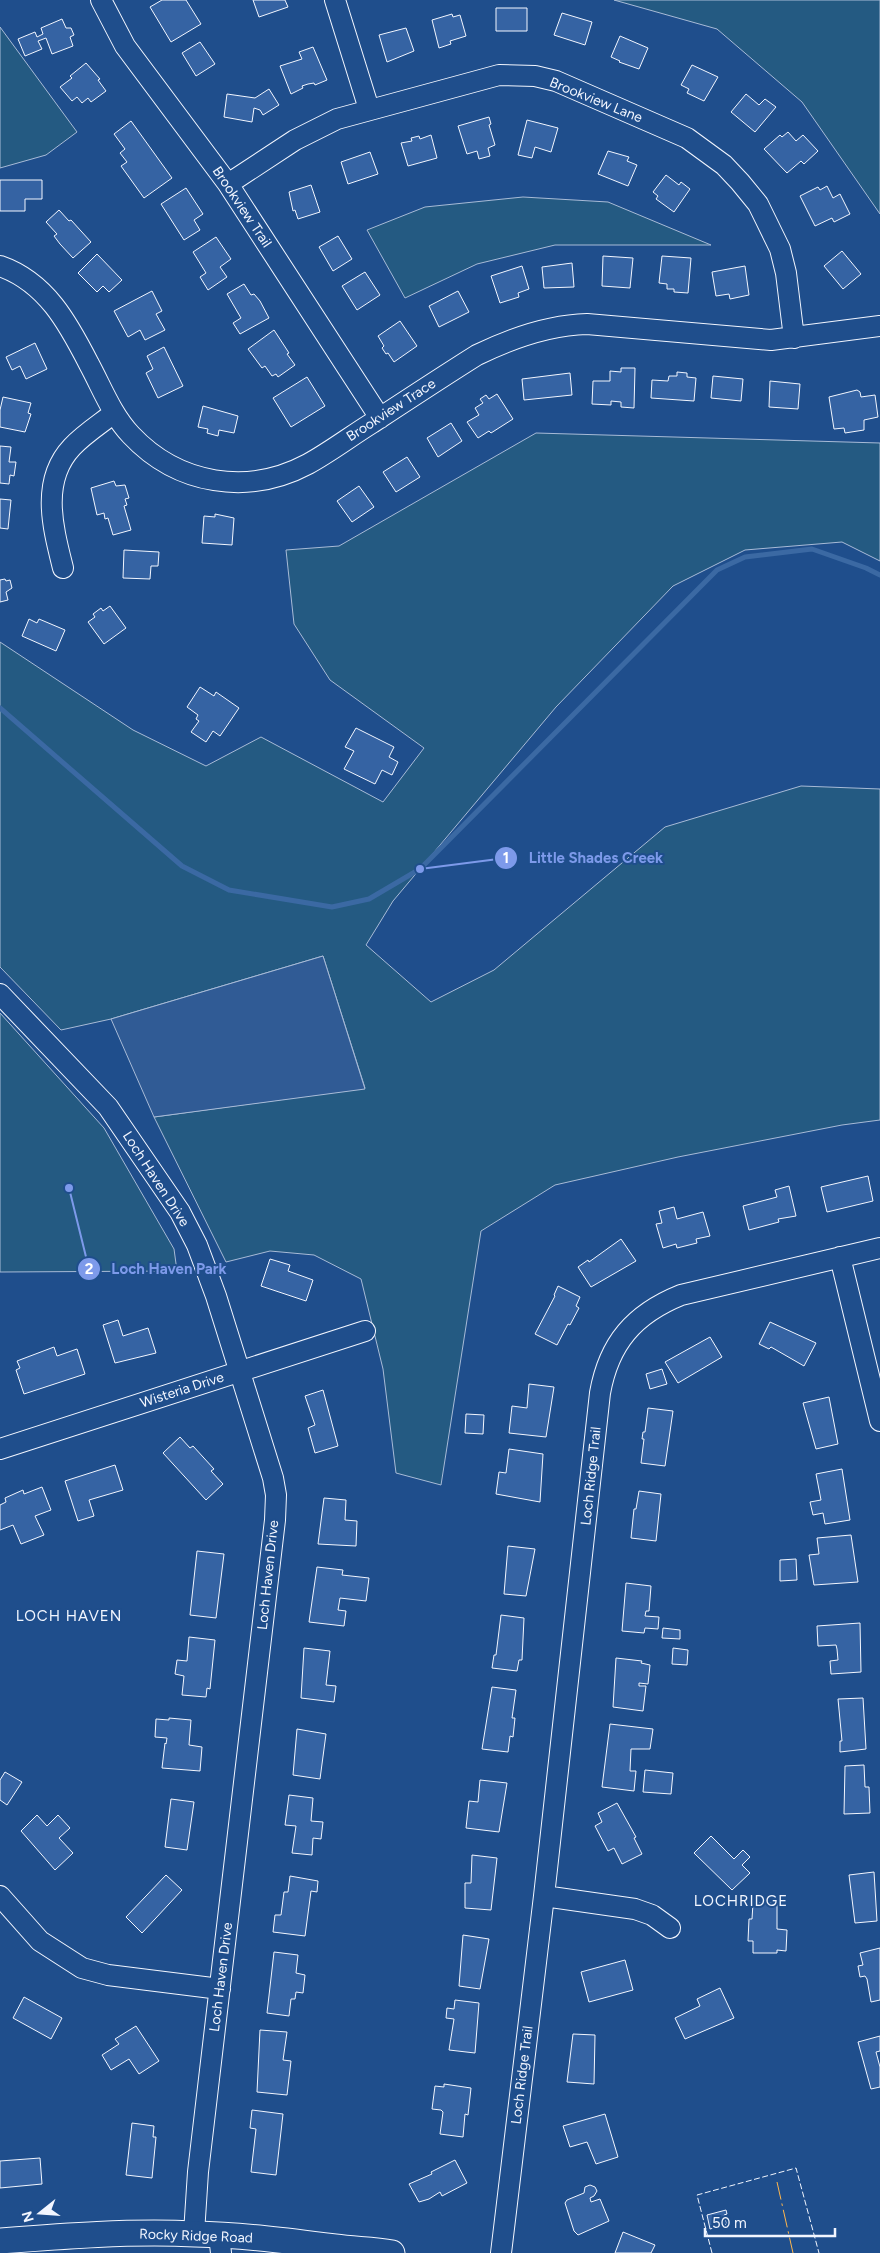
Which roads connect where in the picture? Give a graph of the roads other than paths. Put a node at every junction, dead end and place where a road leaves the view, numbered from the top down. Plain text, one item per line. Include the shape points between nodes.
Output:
1 (100, 0) edge
2 (335, 0) edge
3 (369, 109) junction
4 (228, 184) junction
5 (0, 266) edge
6 (880, 326) edge
7 (794, 338) junction
8 (114, 413) junction
9 (380, 418) junction
10 (63, 568) dead end
11 (0, 994) edge
12 (880, 1248) edge
13 (840, 1257) junction
14 (365, 1331) dead end
15 (240, 1372) junction
16 (880, 1422) edge
17 (0, 1449) edge
18 (0, 1896) edge
19 (544, 1896) junction
20 (670, 1928) dead end
21 (220, 1989) junction
22 (194, 2234) junction
23 (0, 2241) edge
24 (220, 2244) edge
25 (392, 2253) edge
26 (501, 2253) edge

1 - 4 street, Brookview Trail via 125,46
2 - 3 street
3 - 4 street, Brookview Lane via 315,128
3 - 7 street, Brookview Lane via 499,75 534,76 574,88 687,138 724,165 752,197 770,225 786,273
4 - 9 street, Brookview Trail
5 - 8 street, Brookview Trace via 28,280 58,309
6 - 7 street, Brookview Trace
7 - 9 street, Brookview Trace via 749,339 587,324 556,328 513,339 477,355
8 - 9 street, Brookview Trace via 131,435 166,463 199,478 225,482 252,482 293,471
8 - 10 street via 71,447 59,466 51,501 52,522
11 - 15 street, Loch Haven Drive via 108,1107 180,1212 198,1245
12 - 13 street, Loch Ridge Trail
13 - 16 street
13 - 19 street, Loch Ridge Trail via 681,1295 662,1303 642,1315 629,1328 610,1358 600,1393
14 - 15 street, Wisteria Drive
15 - 17 street, Wisteria Drive
15 - 21 street, Loch Haven Drive via 276,1495
18 - 21 street via 40,1941 82,1968 108,1975
19 - 20 street via 635,1909 652,1915
19 - 26 street, Loch Ridge Trail
21 - 22 street, Loch Haven Drive via 198,2172
22 - 23 main road, Rocky Ridge Road via 93,2235
22 - 24 main road, Rocky Ridge Road
24 - 25 main road, Rocky Ridge Road via 373,2249

